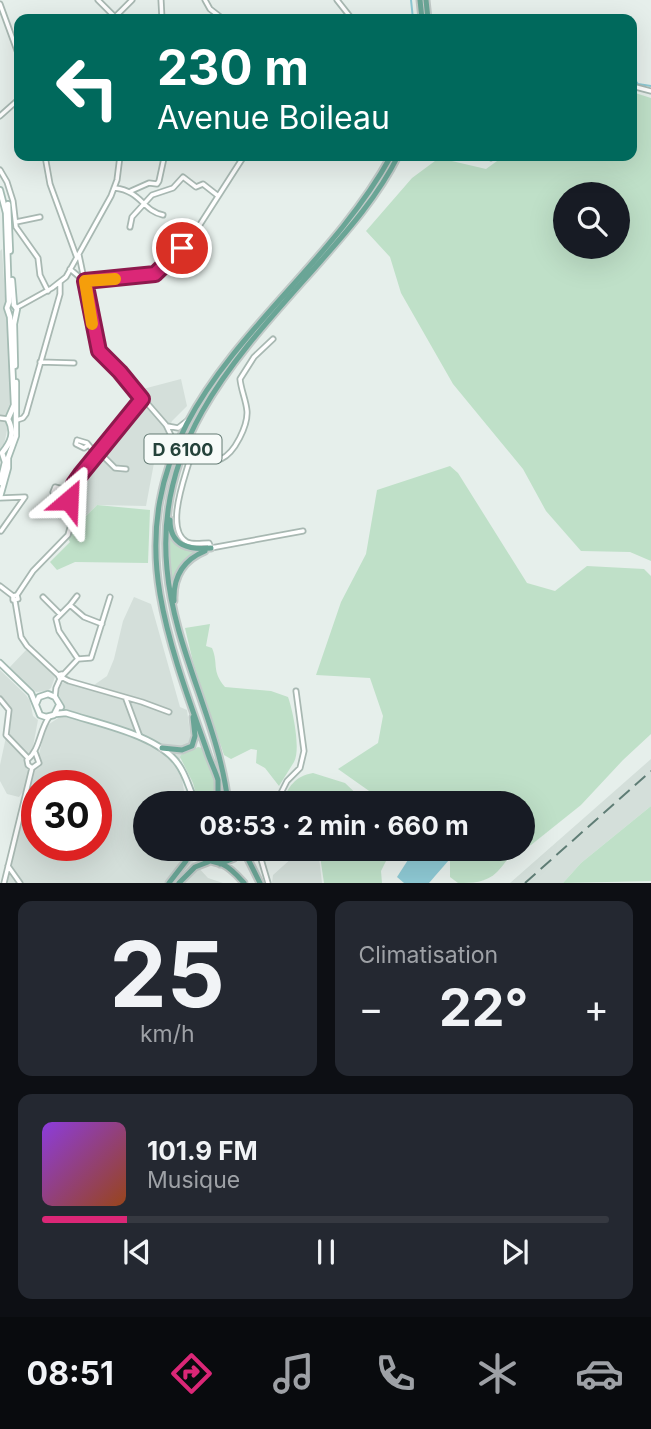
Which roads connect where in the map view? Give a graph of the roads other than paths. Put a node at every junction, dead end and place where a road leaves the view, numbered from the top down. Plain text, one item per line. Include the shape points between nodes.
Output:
1 (98, 0) edge
2 (132, 0) edge
3 (205, 0) edge
4 (337, 0) edge
5 (0, 4) edge
6 (2, 13) edge
7 (111, 14) edge
8 (119, 14) edge
9 (216, 14) edge
10 (348, 14) edge
11 (14, 43) edge
12 (14, 103) edge
13 (0, 116) edge
14 (46, 161) edge
15 (119, 161) edge
16 (163, 161) edge
17 (241, 161) edge
18 (388, 161) edge
19 (395, 161) edge
20 (0, 170) edge
21 (0, 183) edge
22 (114, 188) junction
23 (0, 190) edge
24 (131, 191) junction
25 (217, 195) junction
26 (144, 204) junction
27 (163, 215) dead end
28 (40, 217) dead end
29 (16, 222) junction
30 (130, 228) dead end
31 (0, 237) edge
32 (7, 240) junction
33 (79, 255) junction
34 (70, 269) junction
35 (81, 270) junction
36 (76, 275) junction
37 (66, 277) junction
38 (85, 281) junction
39 (60, 282) junction
40 (48, 290) junction
41 (12, 309) junction
42 (0, 314) edge
43 (273, 339) dead end
44 (40, 362) junction
45 (74, 363) dead end
46 (142, 399) junction
47 (13, 417) junction
48 (0, 418) edge
49 (187, 421) junction
50 (166, 425) junction
51 (87, 446) dead end
52 (176, 446) junction
53 (97, 452) junction
54 (4, 454) edge
55 (177, 467) junction
56 (126, 469) dead end
57 (0, 483) edge
58 (71, 491) junction
59 (69, 497) junction
60 (0, 498) edge
61 (1, 531) edge
62 (303, 531) dead end
63 (211, 548) junction
64 (0, 586) edge
65 (77, 596) dead end
66 (43, 597) dead end
67 (110, 597) dead end
68 (15, 598) junction
69 (70, 605) junction
70 (60, 614) junction
71 (176, 621) junction
72 (102, 624) junction
73 (78, 659) junction
74 (0, 663) edge
75 (61, 677) junction
76 (56, 688) junction
77 (296, 691) dead end
78 (31, 693) junction
79 (45, 695) junction
80 (55, 697) junction
81 (0, 699) edge
82 (126, 699) junction
83 (191, 703) junction
84 (36, 704) junction
85 (59, 705) junction
86 (169, 712) dead end
87 (66, 713) junction
88 (56, 714) junction
89 (40, 715) junction
90 (49, 717) junction
91 (42, 729) junction
92 (6, 735) junction
93 (0, 738) edge
94 (142, 738) junction
95 (162, 748) junction
96 (33, 756) junction
97 (32, 768) junction
98 (191, 791) edge
99 (218, 791) edge
100 (227, 791) edge
101 (282, 791) edge
102 (186, 861) edge
103 (227, 861) edge
104 (249, 861) edge
105 (262, 861) edge
106 (208, 862) joint
107 (8, 863) junction
108 (220, 864) junction
109 (13, 874) junction
110 (4, 881) edge
111 (20, 883) edge
112 (169, 883) edge
113 (178, 883) edge
114 (244, 883) edge
115 (260, 883) edge
116 (268, 883) edge

1 - 7 street
2 - 8 street
3 - 9 street
4 - 10 street
5 - 6 street
6 - 11 street
12 - 13 street
14 - 33 street via 50,184
15 - 22 street
16 - 24 street via 156,184
17 - 25 street
18 - 49 main road, D 6100 via 357,210 229,357
19 - 55 main road, D 6100 via 355,222 232,364 198,416
20 - 29 street
21 - 41 main road via 9,208
22 - 24 street
22 - 33 street
23 - 32 main road
24 - 26 street
25 - 26 street via 183,177
25 - 38 street via 192,237 161,270 148,276
26 - 27 street
26 - 30 street
28 - 29 street
29 - 40 street via 37,258
31 - 32 street
32 - 41 main road
33 - 34 street
33 - 35 street
34 - 35 street
34 - 36 street
34 - 37 street
35 - 38 street
36 - 37 street
36 - 38 street
37 - 39 street
38 - 46 street via 99,351
39 - 40 street
39 - 44 street
40 - 41 street
41 - 42 street
41 - 47 main road
43 - 63 street via 240,379 247,414 235,445 223,458 189,462 176,520 178,532 186,541 209,543
44 - 45 street
44 - 47 street via 25,417
46 - 50 street
46 - 53 street
47 - 48 street
47 - 54 main road
47 - 54 main road via 16,436
49 - 50 street via 177,428
49 - 52 main road, D 6100
50 - 52 street
51 - 53 street
52 - 83 main road, D 6100 via 160,502 156,560 164,617
53 - 56 street via 115,468
53 - 58 street
54 - 57 main road
54 - 60 main road via 8,468
55 - 63 main road via 172,535 187,548
55 - 71 main road, D 6100 via 165,541
58 - 59 street
58 - 59 street via 55,487 53,492
59 - 68 street via 68,535 33,571
60 - 61 street via 25,497
62 - 63 street
63 - 71 main road via 188,561 178,575
64 - 68 street
65 - 69 street
66 - 70 street
67 - 72 street
68 - 75 street via 18,628 27,646
69 - 70 street
69 - 72 street
70 - 73 street via 56,624
71 - 100 main road, D 6100 via 224,770
72 - 73 street via 91,658
73 - 75 street
74 - 78 main road
75 - 76 street
75 - 82 street
76 - 79 street
76 - 80 street
77 - 101 street via 304,751 300,768
78 - 79 main road
78 - 84 main road
79 - 80 main road
79 - 84 main road
80 - 85 main road
81 - 92 street via 9,710
82 - 86 street
82 - 94 street
83 - 95 main road via 195,743 187,750
83 - 99 main road, D 6100
84 - 89 main road
85 - 87 main road
85 - 88 main road
87 - 88 main road
87 - 94 main road
88 - 90 main road
89 - 90 main road
89 - 91 street
90 - 91 street
91 - 96 street
92 - 93 street
92 - 96 street
94 - 95 main road
95 - 98 main road via 184,772
96 - 97 street via 27,763
96 - 97 street via 38,764
97 - 107 street
102 - 112 main road
103 - 108 main road
104 - 115 main road
105 - 116 street
106 - 108 main road
106 - 113 main road
107 - 109 street
107 - 110 street
108 - 114 main road
109 - 110 street
109 - 111 street

